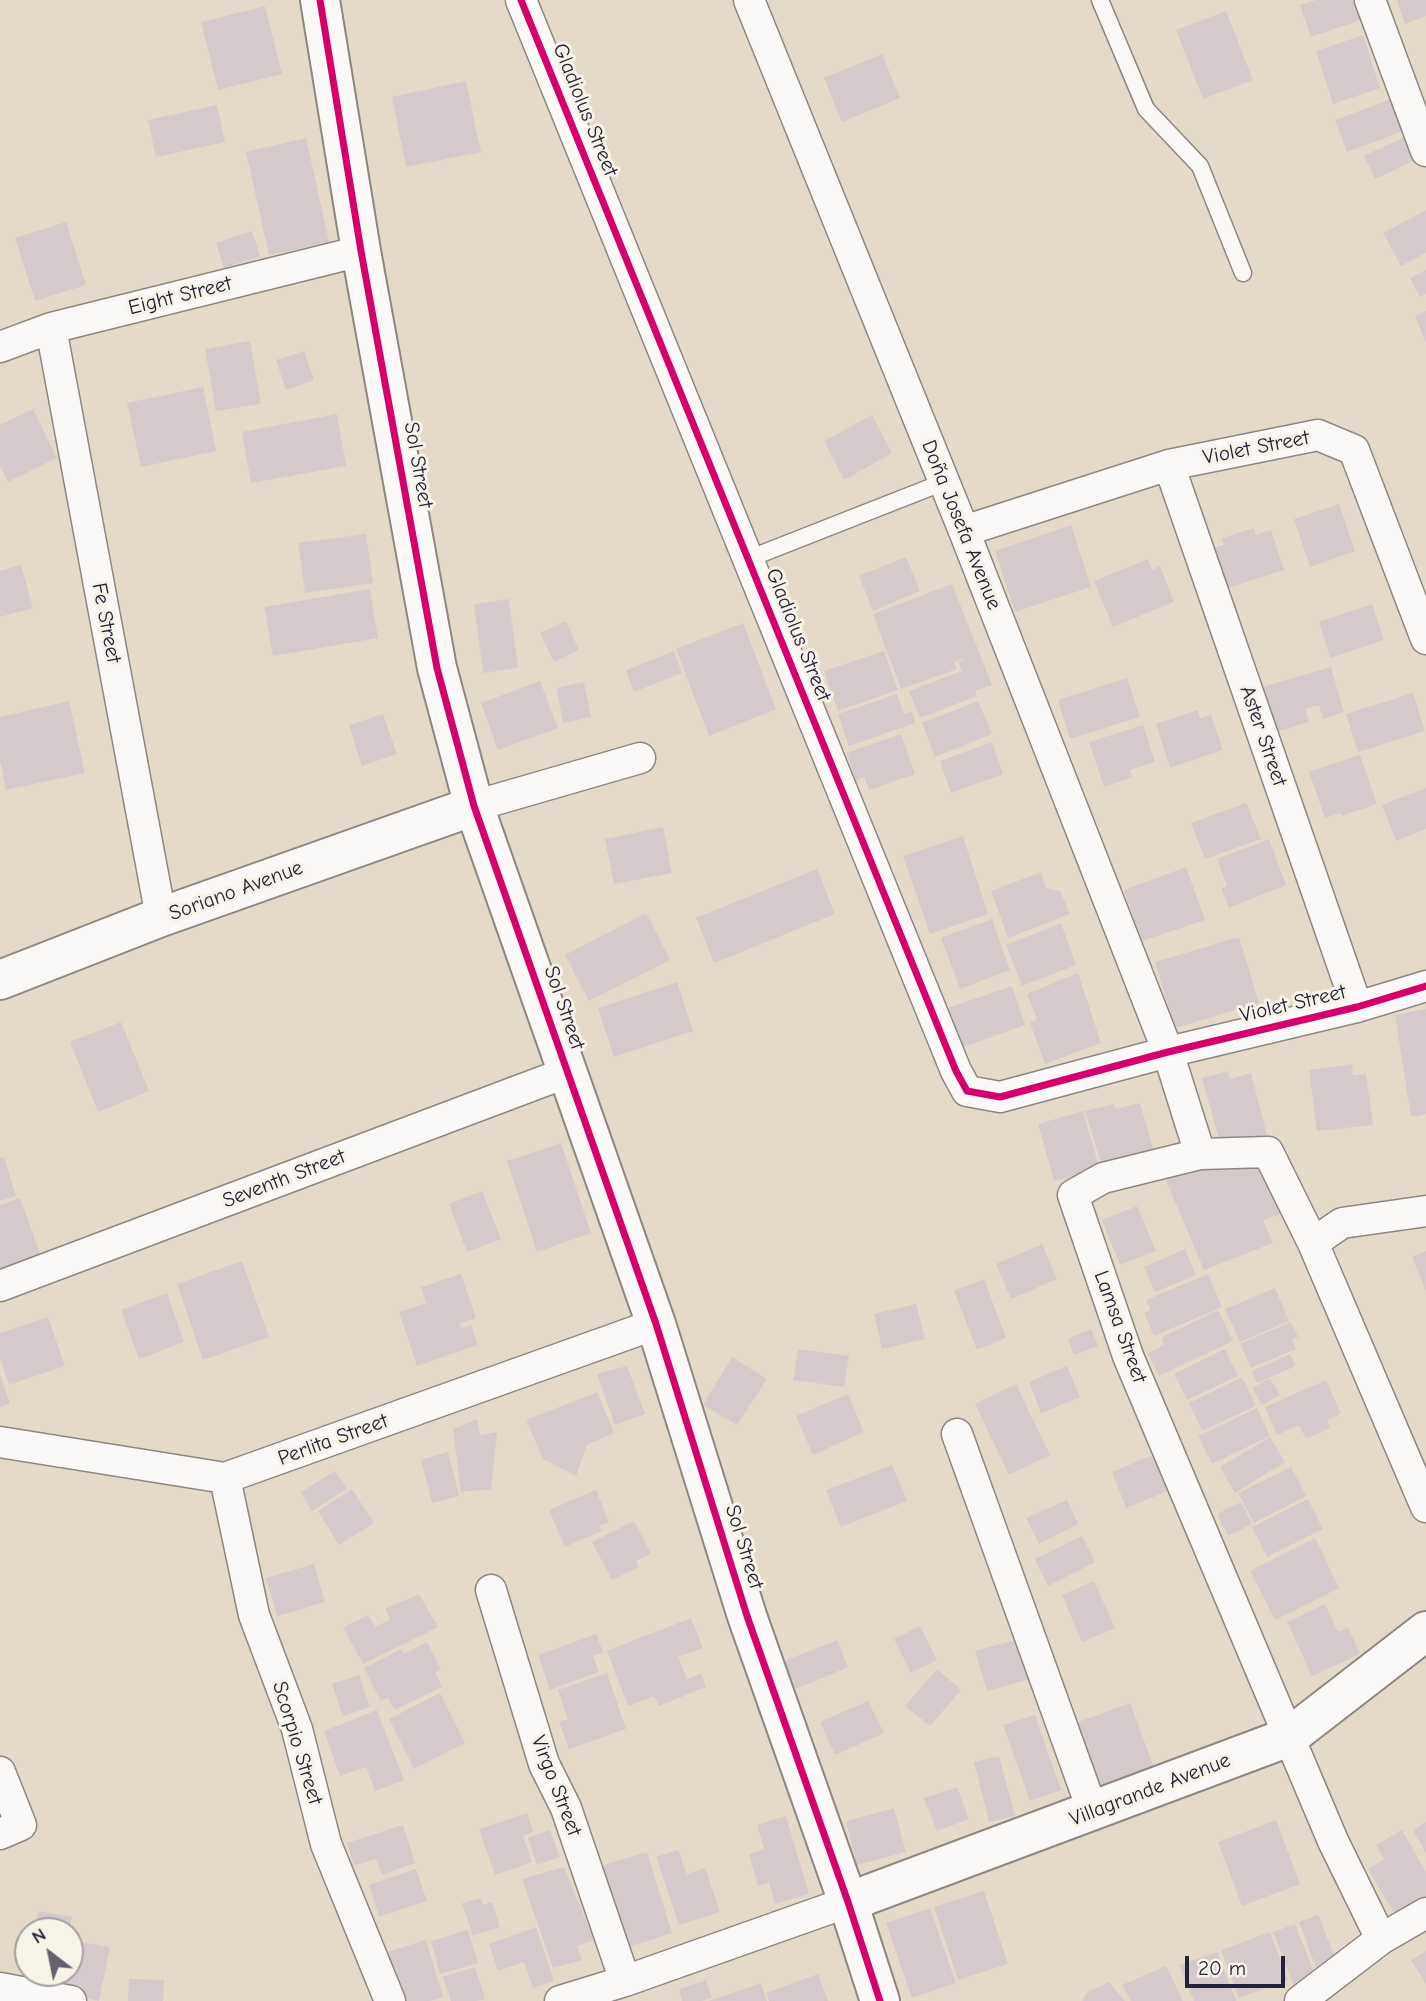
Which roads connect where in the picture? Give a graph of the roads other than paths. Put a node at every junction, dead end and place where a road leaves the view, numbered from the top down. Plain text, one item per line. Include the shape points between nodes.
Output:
1 (320, 0) edge
2 (521, 0) edge
3 (749, 0) edge
4 (1100, 0) edge
5 (1370, 0) edge
6 (1426, 151) edge
7 (361, 251) junction
8 (1243, 273) dead end
9 (51, 328) junction
10 (0, 347) edge
11 (1169, 466) junction
12 (944, 482) junction
13 (964, 531) junction
14 (748, 559) junction
15 (1426, 639) edge
16 (640, 758) dead end
17 (474, 806) junction
18 (161, 917) junction
19 (0, 980) edge
20 (1426, 986) edge
21 (1357, 1007) junction
22 (1168, 1052) junction
23 (568, 1072) junction
24 (1200, 1154) junction
25 (1426, 1211) edge
26 (1313, 1243) junction
27 (0, 1286) edge
28 (656, 1324) junction
29 (957, 1434) dead end
30 (0, 1442) edge
31 (225, 1478) junction
32 (1426, 1507) edge
33 (491, 1590) dead end
34 (1426, 1631) edge
35 (1289, 1737) junction
36 (0, 1772) edge
37 (1093, 1812) junction
38 (11, 1830) edge
39 (848, 1902) junction
40 (1426, 1913) edge
41 (1381, 1939) junction
42 (625, 1981) junction
43 (0, 1988) edge
44 (71, 2001) edge
45 (390, 2001) edge
46 (560, 2001) edge
47 (880, 2001) edge
48 (1300, 2001) edge

1 - 7 street, Sol Street
2 - 14 street, Gladiolus Street
3 - 12 street, Doña Josefa Avenue
4 - 8 lane via 1146,109 1200,166
5 - 6 street
7 - 9 street, Eight Street
7 - 17 street, Sol Street via 437,667
9 - 10 street, Eight Street
9 - 18 street, Fe Street
11 - 13 street, Violet Street
11 - 15 street, Violet Street via 1318,435 1354,450
11 - 21 street, Aster Street
12 - 13 street, Doña Josefa Avenue
12 - 14 lane
13 - 22 street, Doña Josefa Avenue
14 - 22 street, Gladiolus Street via 967,1091 1000,1097
16 - 17 street
17 - 18 street, Soriano Avenue
17 - 23 street, Sol Street
18 - 19 street, Soriano Avenue
20 - 21 street, Violet Street
21 - 22 street, Violet Street
22 - 24 street, Doña Josefa Avenue
23 - 27 street, Seventh Street
23 - 28 street, Sol Street
24 - 26 street, Lamsa Street via 1268,1152
24 - 35 street, Lamsa Street via 1103,1178 1073,1195 1128,1356
25 - 26 street via 1342,1223
26 - 32 street
28 - 31 street, Perlita Street
28 - 39 street, Sol Street via 747,1616
29 - 37 street
30 - 31 street, Perlita Street
31 - 45 street, Scorpio Street via 254,1615 297,1729 326,1844
33 - 42 street, Virgo Street via 544,1765 566,1808
34 - 35 street, Villagrande Avenue
35 - 37 street, Villagrande Avenue
35 - 41 street
36 - 38 street
37 - 39 street, Villagrande Avenue
39 - 42 street
39 - 47 street, Sol Street
40 - 41 street
41 - 48 street
42 - 46 street
43 - 44 street

